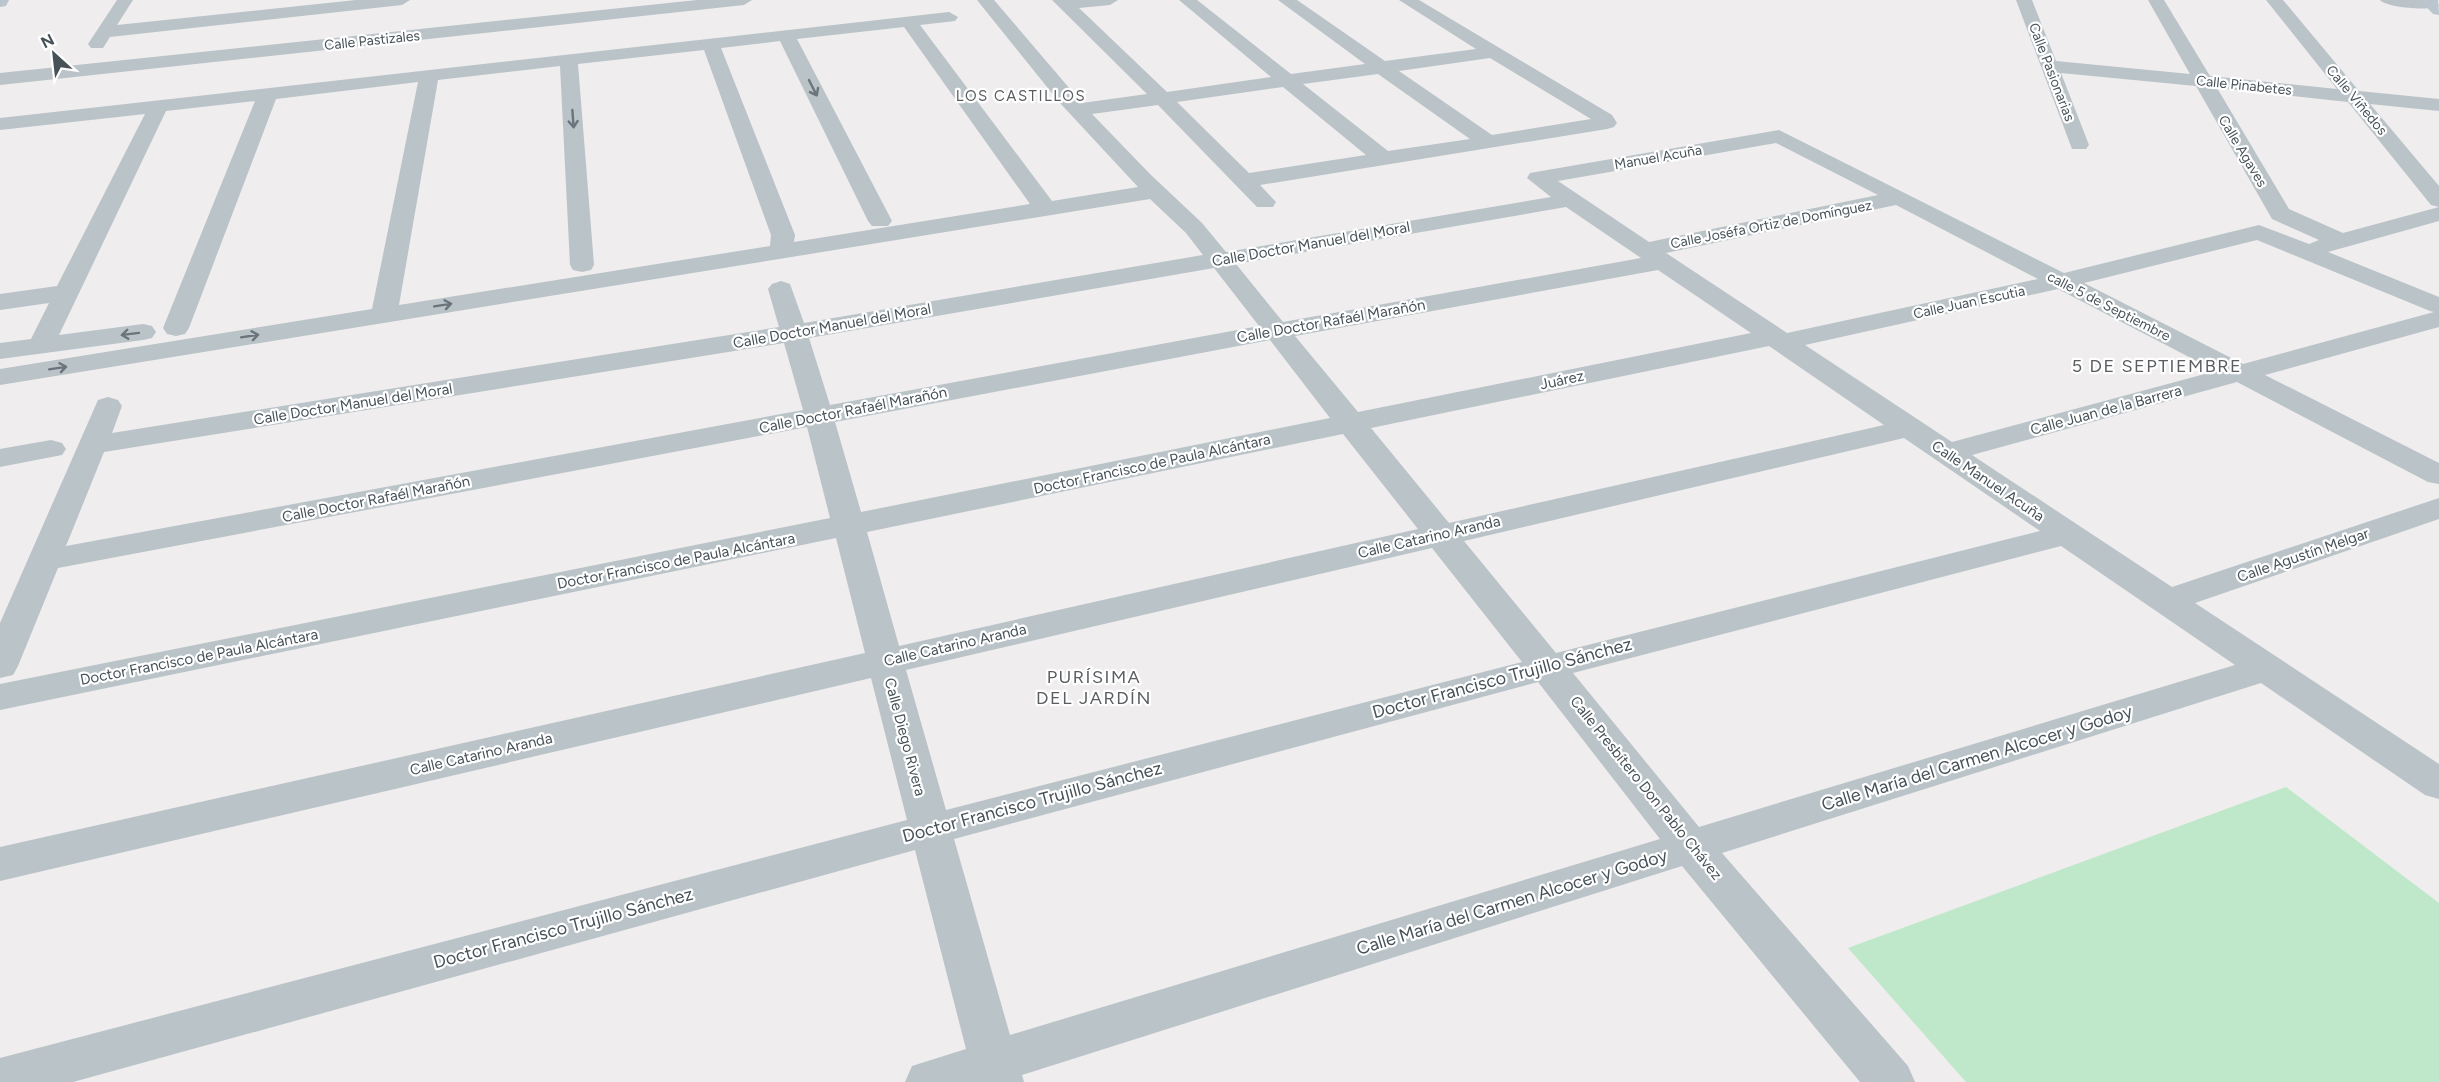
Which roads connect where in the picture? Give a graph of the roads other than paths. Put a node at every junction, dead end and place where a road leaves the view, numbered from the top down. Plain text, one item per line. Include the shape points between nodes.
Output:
1 (125, 0) edge
2 (402, 0) edge
3 (564, 0) edge
4 (744, 0) edge
5 (985, 0) edge
6 (1110, 0) edge
7 (1187, 0) edge
8 (1286, 0) edge
9 (1407, 0) edge
10 (2020, 0) edge
11 (2156, 0) edge
12 (2274, 0) edge
13 (2388, 0) edge
14 (1063, 2) edge
15 (2433, 5) edge
16 (949, 17) dead end
17 (567, 19) junction
18 (909, 22) junction
19 (105, 32) junction
20 (786, 36) junction
21 (711, 44) junction
22 (1486, 48) junction
23 (569, 61) junction
24 (1377, 63) junction
25 (2050, 66) junction
26 (79, 70) junction
27 (429, 76) junction
28 (1282, 77) junction
29 (0, 79) edge
30 (2201, 81) junction
31 (1157, 93) junction
32 (268, 94) junction
33 (2354, 95) junction
34 (1072, 105) junction
35 (2439, 105) edge
36 (159, 106) junction
37 (0, 124) edge
38 (1779, 136) joint
39 (1488, 142) junction
40 (2079, 145) dead end
41 (1383, 159) junction
42 (1538, 178) joint
43 (1242, 181) junction
44 (1149, 185) junction
45 (1898, 198) junction
46 (1570, 200) junction
47 (2439, 200) edge
48 (1041, 202) junction
49 (1265, 202) dead end
50 (2439, 214) edge
51 (880, 221) junction
52 (2339, 240) junction
53 (782, 242) junction
54 (2306, 252) junction
55 (1653, 256) junction
56 (1220, 260) junction
57 (582, 265) junction
58 (2061, 281) junction
59 (781, 288) dead end
60 (65, 293) junction
61 (0, 302) edge
62 (386, 305) junction
63 (2439, 306) edge
64 (2439, 319) edge
65 (176, 328) junction
66 (1276, 331) junction
67 (794, 333) junction
68 (1778, 340) junction
69 (41, 345) junction
70 (0, 351) edge
71 (2241, 374) junction
72 (0, 377) edge
73 (108, 406) dead end
74 (819, 416) junction
75 (1351, 423) junction
76 (1910, 428) junction
77 (93, 445) junction
78 (51, 449) dead end
79 (1946, 453) junction
80 (0, 458) edge
81 (2439, 475) edge
82 (2439, 508) edge
83 (847, 526) junction
84 (1441, 534) junction
85 (2068, 534) junction
86 (46, 560) junction
87 (2166, 601) junction
88 (884, 662) junction
89 (0, 666) edge
90 (1548, 666) junction
91 (2266, 668) junction
92 (0, 697) edge
93 (2439, 784) edge
94 (930, 829) junction
95 (1691, 847) junction
96 (0, 864) edge
97 (996, 1072) edge
98 (0, 1080) edge
99 (930, 1082) edge
100 (1890, 1082) edge

1 - 19 street
2 - 19 street
3 - 17 street
4 - 17 street, Calle Pastizales
5 - 34 street, Calle Presbítero Don Pablo Chávez
6 - 14 street
7 - 28 street
8 - 24 street
9 - 22 street
10 - 25 street, Calle Pasionarias
11 - 30 street, Calle Agaves
12 - 33 street, Calle Viñedos
13 - 15 street
14 - 31 street
16 - 18 street
17 - 26 street, Calle Pastizales
18 - 20 street
18 - 48 street
19 - 26 street
20 - 21 street
20 -> 51 street
21 - 23 street
21 - 53 street
22 - 24 street
22 - 39 street via 1607,123
23 - 27 street
23 -> 57 street
24 - 28 street
24 - 39 street
25 - 30 street, Calle Pinabetes
25 - 40 street, Calle Pasionarias
26 - 29 street, Calle Pastizales
27 - 32 street
27 - 62 street
28 - 31 street
28 - 41 street
30 - 33 street, Calle Pinabetes
30 - 52 street, Calle Agaves via 2280,214
31 - 34 street
31 - 43 street
32 - 36 street
32 - 65 street
33 - 35 street, Calle Pinabetes
33 - 47 street, Calle Viñedos
34 - 44 street, Calle Presbítero Don Pablo Chávez
36 - 37 street
36 - 60 street
38 - 42 street, Manuel Acuña
38 - 45 street, calle 5 de Septiembre
39 - 41 street
41 - 43 street
42 - 46 street, Calle Manuel Acuña
43 - 49 street
44 - 48 street
44 - 56 street, Calle Presbítero Don Pablo Chávez via 1194,228
45 - 55 street, Calle Joséfa Ortiz de Domínguez
45 - 58 street, calle 5 de Septiembre
46 - 55 street, Calle Manuel Acuña
46 - 56 street, Calle Doctor Manuel del Moral
48 - 51 street
48 - 53 street
50 - 52 street
51 - 53 street
52 - 54 street
53 - 57 street
62 -> 53 street
54 - 58 street, Calle Juan Escutia via 2259,232
54 - 63 street
55 - 66 street, Calle Doctor Rafaél Marañón
55 - 68 street, Calle Manuel Acuña
56 - 66 street, Calle Presbítero Don Pablo Chávez
56 - 67 street, Calle Doctor Manuel del Moral
57 - 62 street
58 - 68 street, Calle Juan Escutia
58 - 71 street, calle 5 de Septiembre
59 - 67 street, Calle Diego Rivera
60 - 61 street
60 - 69 street
62 - 65 street
72 -> 62 street
64 - 71 street, Calle Juan de la Barrera
65 -> 69 street
66 - 74 street, Calle Doctor Rafaél Marañón
66 - 75 street, Calle Presbítero Don Pablo Chávez
67 - 74 street, Calle Diego Rivera
67 - 77 street, Calle Doctor Manuel del Moral
68 - 75 street, Juárez
68 - 76 street, Calle Manuel Acuña
69 - 70 street
71 - 79 street, Calle Juan de la Barrera
71 - 81 street, calle 5 de Septiembre
73 - 77 street
74 - 83 street, Calle Diego Rivera
74 - 86 street, Calle Doctor Rafaél Marañón
75 - 83 street, Doctor Francisco de Paula Alcántara
75 - 84 street, Calle Presbítero Don Pablo Chávez
76 - 79 street, Calle Manuel Acuña
76 - 84 street, Calle Catarino Aranda
77 - 86 street
78 - 80 street
79 - 85 street, Calle Manuel Acuña
82 - 87 street, Calle Agustín Melgar
83 - 88 street, Calle Diego Rivera
83 - 92 street, Doctor Francisco de Paula Alcántara
84 - 88 street, Calle Catarino Aranda
84 - 90 street, Calle Presbítero Don Pablo Chávez
85 - 87 street, Calle Manuel Acuña
85 - 90 street, Doctor Francisco Trujillo Sánchez
86 - 89 street
87 - 91 street, Calle Manuel Acuña
88 - 94 street, Calle Diego Rivera
88 - 96 street, Calle Catarino Aranda
90 - 94 street, Doctor Francisco Trujillo Sánchez
90 - 95 street, Calle Presbítero Don Pablo Chávez
91 - 93 street, Calle Manuel Acuña
91 - 95 street, Calle María del Carmen Alcocer y Godoy
94 - 97 street, Calle Diego Rivera
94 - 98 street, Doctor Francisco Trujillo Sánchez
95 - 97 street, Calle María del Carmen Alcocer y Godoy
95 - 100 street, Calle Presbítero Don Pablo Chávez
97 - 99 street, Calle María del Carmen Alcocer y Godoy

